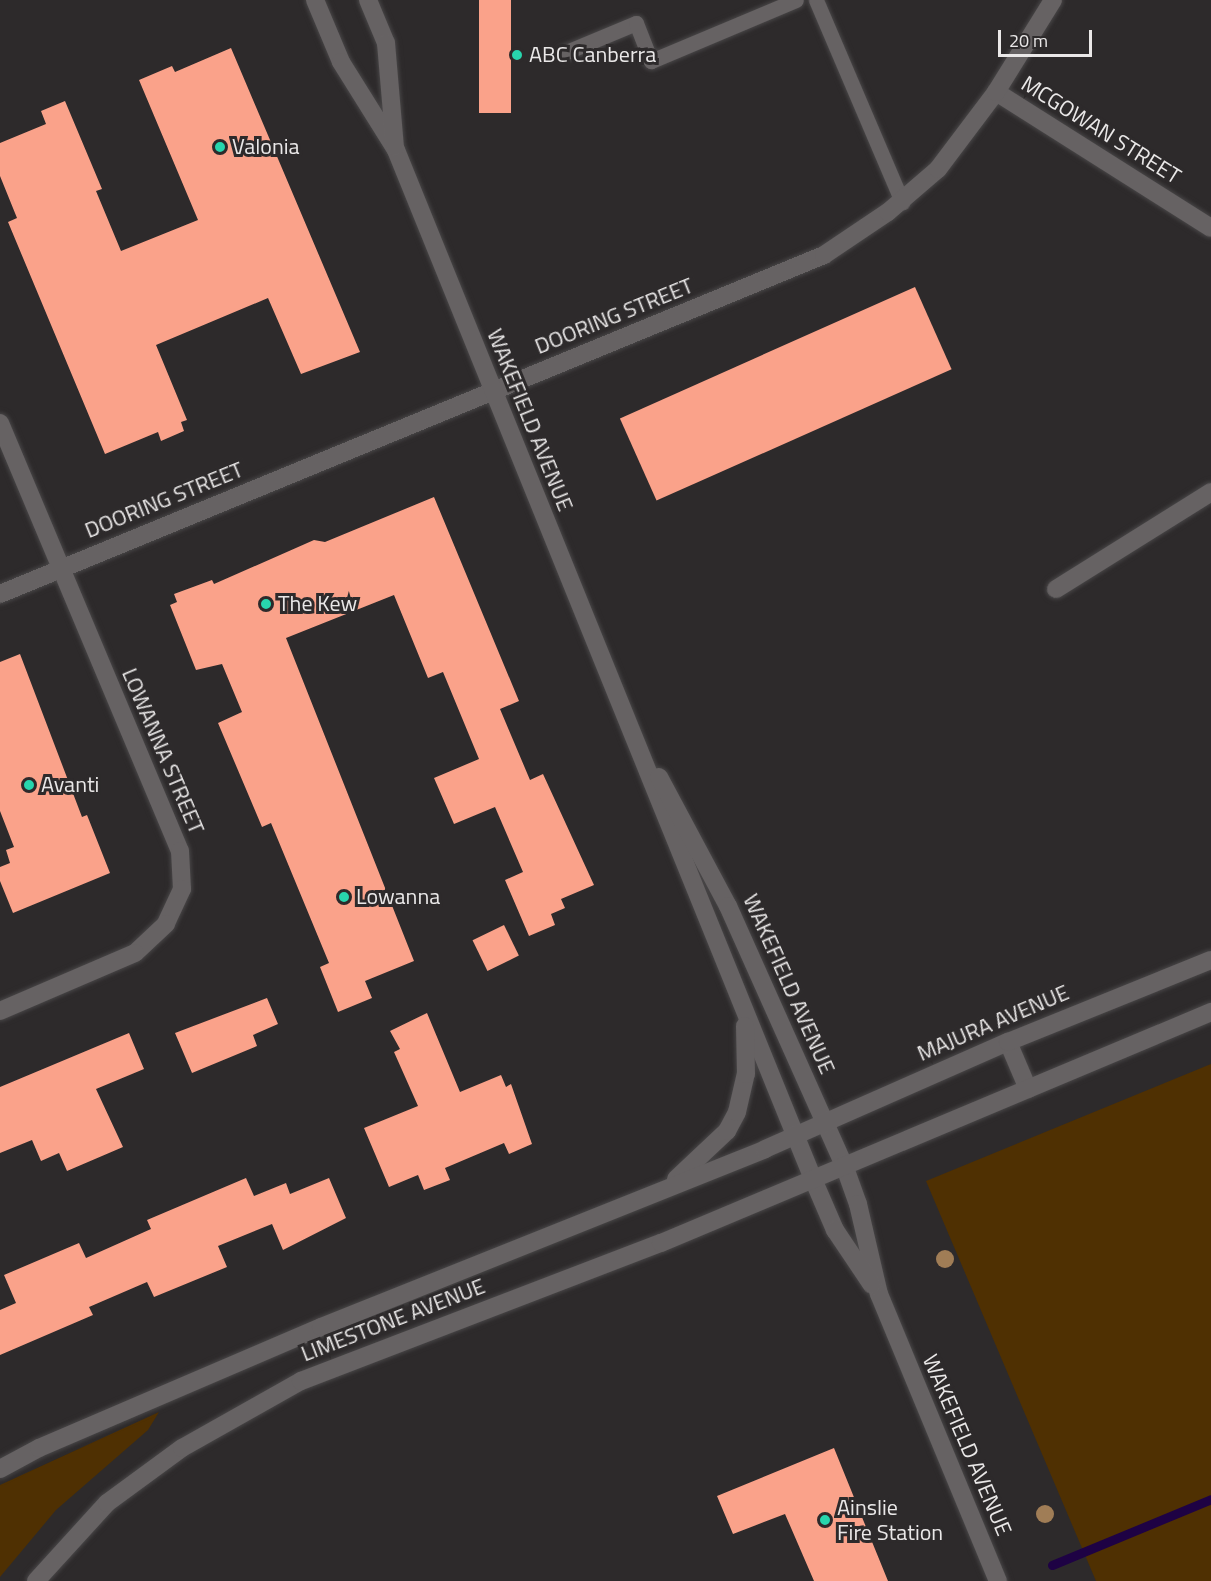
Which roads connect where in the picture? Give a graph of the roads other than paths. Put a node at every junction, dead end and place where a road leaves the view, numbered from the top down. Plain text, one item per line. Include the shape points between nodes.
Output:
1 (315, 0) edge
2 (796, 0) edge
3 (816, 0) edge
4 (1053, 0) edge
5 (370, 2) edge
6 (564, 53) dead end
7 (996, 92) junction
8 (396, 150) junction
9 (902, 202) junction
10 (1211, 228) edge
11 (493, 391) junction
12 (0, 423) edge
13 (1211, 492) edge
14 (61, 569) junction
15 (1056, 589) dead end
16 (0, 594) edge
17 (622, 706) junction
18 (1210, 963) edge
19 (744, 1009) junction
20 (0, 1011) edge
21 (1211, 1012) edge
22 (1008, 1042) junction
23 (1028, 1089) junction
24 (825, 1122) junction
25 (796, 1135) junction
26 (844, 1165) junction
27 (813, 1179) junction
28 (668, 1186) junction
29 (879, 1294) junction
30 (0, 1469) edge
31 (36, 1581) edge
32 (998, 1581) edge

1 - 8 main road, WAKEFIELD AVENUE via 341,62
2 - 6 lane via 651,61 636,23
3 - 9 lane
4 - 7 main road, DOORING STREET
5 - 8 main road, WAKEFIELD AVENUE via 386,44
7 - 9 main road, DOORING STREET via 938,169
7 - 10 main road, MCGOWAN STREET
8 - 11 main road, WAKEFIELD AVENUE
9 - 11 main road, DOORING STREET via 824,255
11 - 14 main road, DOORING STREET
11 - 17 main road, WAKEFIELD AVENUE
12 - 14 main road, LOWANNA STREET
13 - 15 main road
14 - 16 main road, DOORING STREET
14 - 20 main road, LOWANNA STREET via 180,851 182,889 166,924 135,953
17 - 19 main road, WAKEFIELD AVENUE via 705,924
17 - 24 main road, WAKEFIELD AVENUE via 728,906
18 - 22 main road, MAJURA AVENUE
19 - 25 main road, WAKEFIELD AVENUE
19 - 28 main road via 746,1074 737,1112 727,1131
21 - 23 main road
22 - 23 main road
22 - 24 main road, MAJURA AVENUE
23 - 26 main road
24 - 25 main road, MAJURA AVENUE
24 - 26 main road, WAKEFIELD AVENUE
25 - 27 main road, WAKEFIELD AVENUE
25 - 28 main road, LIMESTONE AVENUE
26 - 27 main road
26 - 29 main road, WAKEFIELD AVENUE via 858,1203
27 - 29 main road, WAKEFIELD AVENUE via 835,1230
27 - 31 main road, LIMESTONE AVENUE via 661,1243 301,1381 182,1448 107,1503
28 - 30 main road, LIMESTONE AVENUE via 311,1331
29 - 32 main road, WAKEFIELD AVENUE

